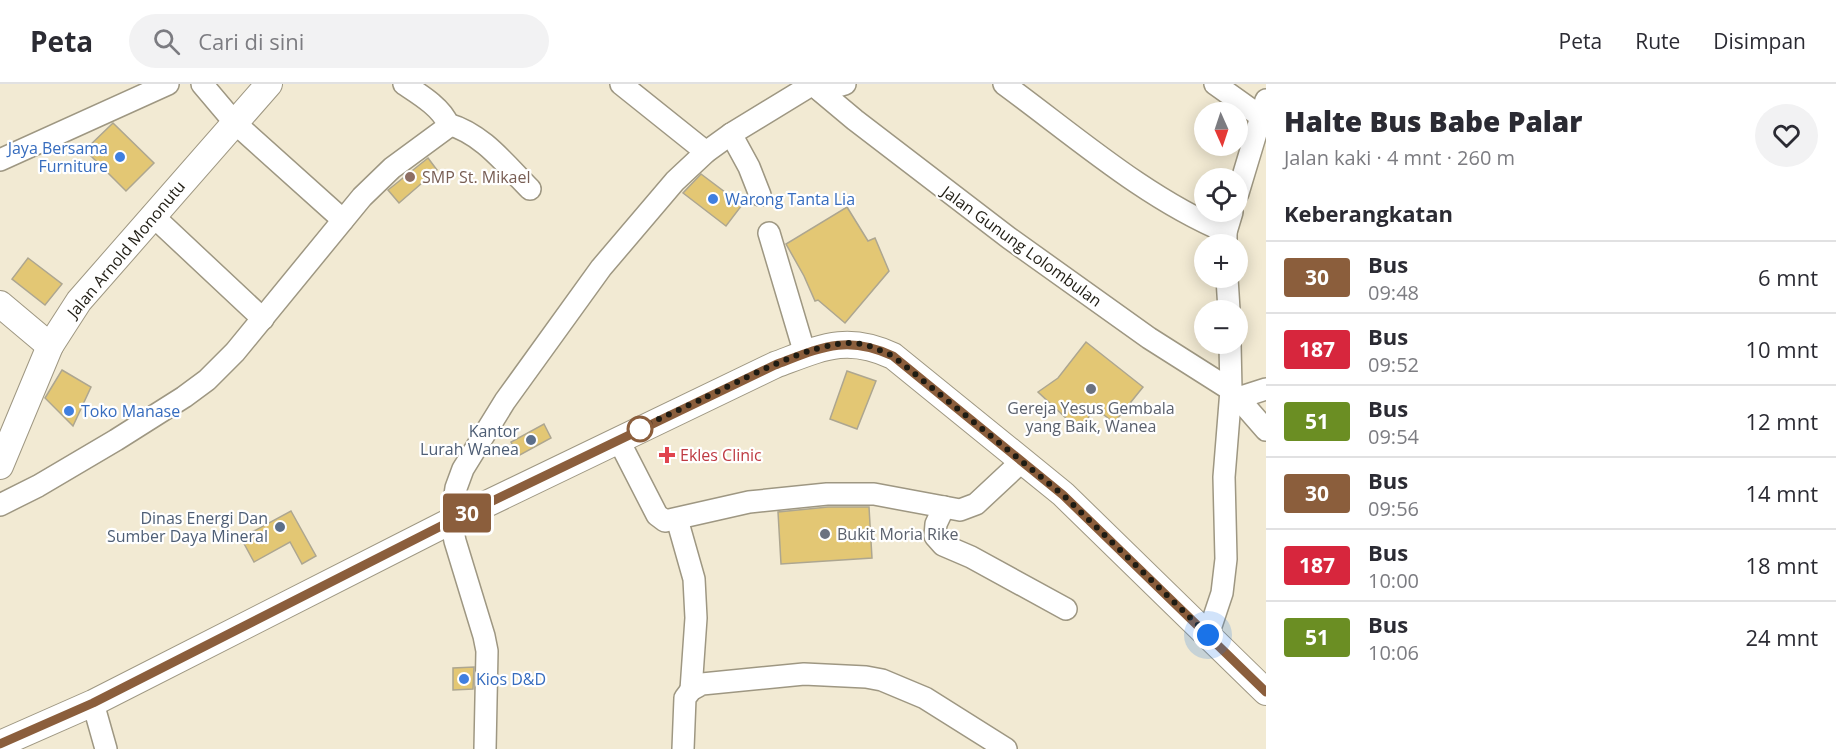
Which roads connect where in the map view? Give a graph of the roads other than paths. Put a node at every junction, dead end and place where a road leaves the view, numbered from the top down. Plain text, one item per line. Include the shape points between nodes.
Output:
1 (168, 84) edge
2 (202, 84) edge
3 (269, 84) edge
4 (404, 84) edge
5 (621, 84) edge
6 (845, 84) edge
7 (1004, 84) edge
8 (1215, 84) edge
9 (815, 86) edge
10 (1263, 108) edge
11 (235, 123) junction
12 (448, 124) junction
13 (730, 134) junction
14 (706, 152) junction
15 (0, 160) edge
16 (1245, 168) edge
17 (530, 189) dead end
18 (760, 195) dead end
19 (152, 215) junction
20 (343, 220) junction
21 (1228, 229) edge
22 (769, 233) dead end
23 (0, 304) edge
24 (263, 319) junction
25 (50, 346) junction
26 (805, 354) junction
27 (1231, 354) edge
28 (1266, 389) edge
29 (1235, 394) junction
30 (1266, 430) edge
31 (618, 439) junction
32 (1021, 462) junction
33 (0, 466) edge
34 (0, 504) edge
35 (944, 507) junction
36 (677, 519) junction
37 (451, 521) junction
38 (1066, 609) dead end
39 (1208, 635) junction
40 (691, 690) junction
41 (1266, 692) edge
42 (93, 703) junction
43 (0, 744) edge
44 (106, 749) edge
45 (485, 749) edge
46 (683, 749) edge
47 (1006, 749) edge

1 - 15 street
2 - 11 street
3 - 11 street, Jalan Arnold Mononutu
4 - 12 street via 426,99
5 - 14 street
6 - 9 street
7 - 21 street via 1195,219
8 - 10 street
9 - 13 street
9 - 29 street, Jalan Gunung Lolombulan via 1009,238
10 - 16 street
11 - 19 street, Jalan Arnold Mononutu
11 - 20 street
12 - 17 street via 482,141
12 - 20 street via 441,134 392,168
13 - 14 street
13 - 18 street
14 - 37 street via 601,268 505,402 463,469
19 - 24 street
19 - 25 street, Jalan Arnold Mononutu via 79,301
20 - 24 street
22 - 26 street
23 - 25 street
24 - 34 street via 207,380 184,397 38,486
25 - 33 street, Jalan Arnold Mononutu
26 - 31 street
26 - 32 street via 853,343 893,356
27 - 29 street
28 - 29 street
29 - 30 street, Jalan Gunung Lolombulan
29 - 39 street via 1224,477 1224,582
31 - 36 street via 659,519
31 - 37 street
32 - 35 street via 976,504 960,510
32 - 39 street via 1063,495
35 - 36 street via 874,494 827,494 749,502
35 - 38 street via 935,536 943,545
36 - 40 street via 694,579 696,618
37 - 42 street
37 - 45 street via 486,644
39 - 41 street
40 - 46 street via 685,698
40 - 47 street via 702,684 804,674 866,677 925,698
42 - 43 street
42 - 44 street

